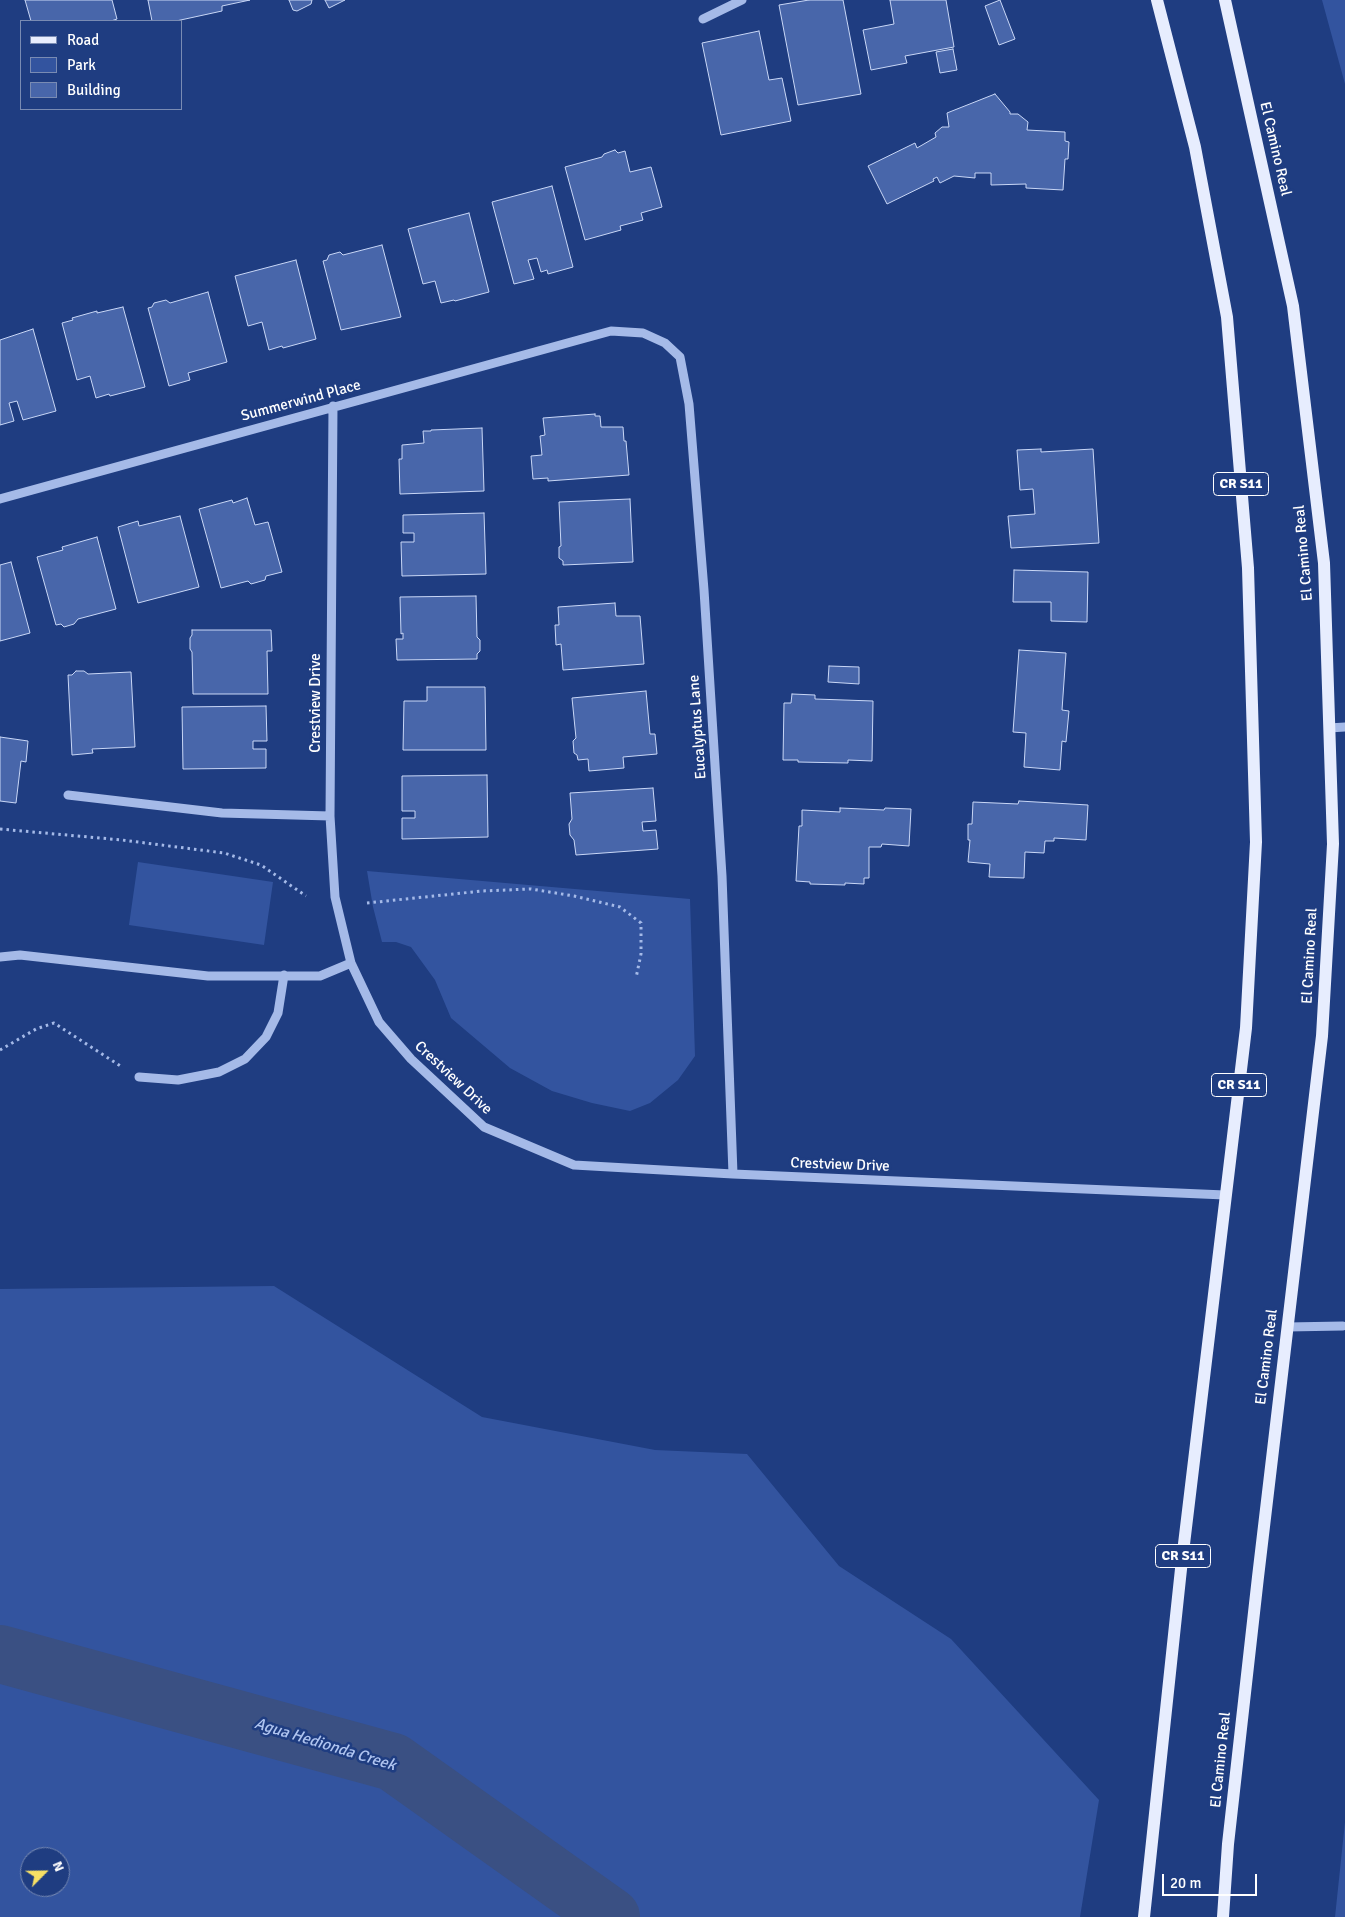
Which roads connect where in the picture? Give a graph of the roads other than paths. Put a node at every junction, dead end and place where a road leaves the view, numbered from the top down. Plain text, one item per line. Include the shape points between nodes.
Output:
1 (742, 0) edge
2 (1157, 0) edge
3 (1225, 0) edge
4 (703, 20) dead end
5 (610, 331) joint
6 (333, 406) junction
7 (0, 499) edge
8 (1345, 727) edge
9 (1329, 728) junction
10 (68, 795) dead end
11 (330, 816) junction
12 (0, 957) edge
13 (351, 963) junction
14 (284, 975) junction
15 (139, 1077) road end
16 (733, 1174) junction
17 (1225, 1195) junction
18 (1343, 1326) dead end
19 (1287, 1327) junction
20 (1144, 1917) edge
21 (1223, 1917) edge

1 - 4 street
2 - 17 main road, CR S11 via 1195,147 1227,317 1248,568 1256,842 1246,1028
3 - 9 main road, El Camino Real via 1293,306 1324,563
5 - 6 street, Summerwind Place
5 - 16 street, Eucalyptus Lane via 643,333 664,343 680,357 689,404 722,876
6 - 7 street, Summerwind Place
6 - 11 street, Crestview Drive
8 - 9 street
9 - 19 main road, El Camino Real via 1332,844 1322,1036
10 - 11 street via 222,814
11 - 13 street, Crestview Drive via 335,896
12 - 14 street via 20,955 208,976
13 - 14 street via 320,976
13 - 16 street, Crestview Drive via 379,1022 411,1059 484,1127 574,1165
14 - 15 street via 278,1014 266,1037 245,1059 219,1072 178,1080
16 - 17 street, Crestview Drive
17 - 20 main road, CR S11
18 - 19 street
19 - 21 main road, El Camino Real via 1230,1824

